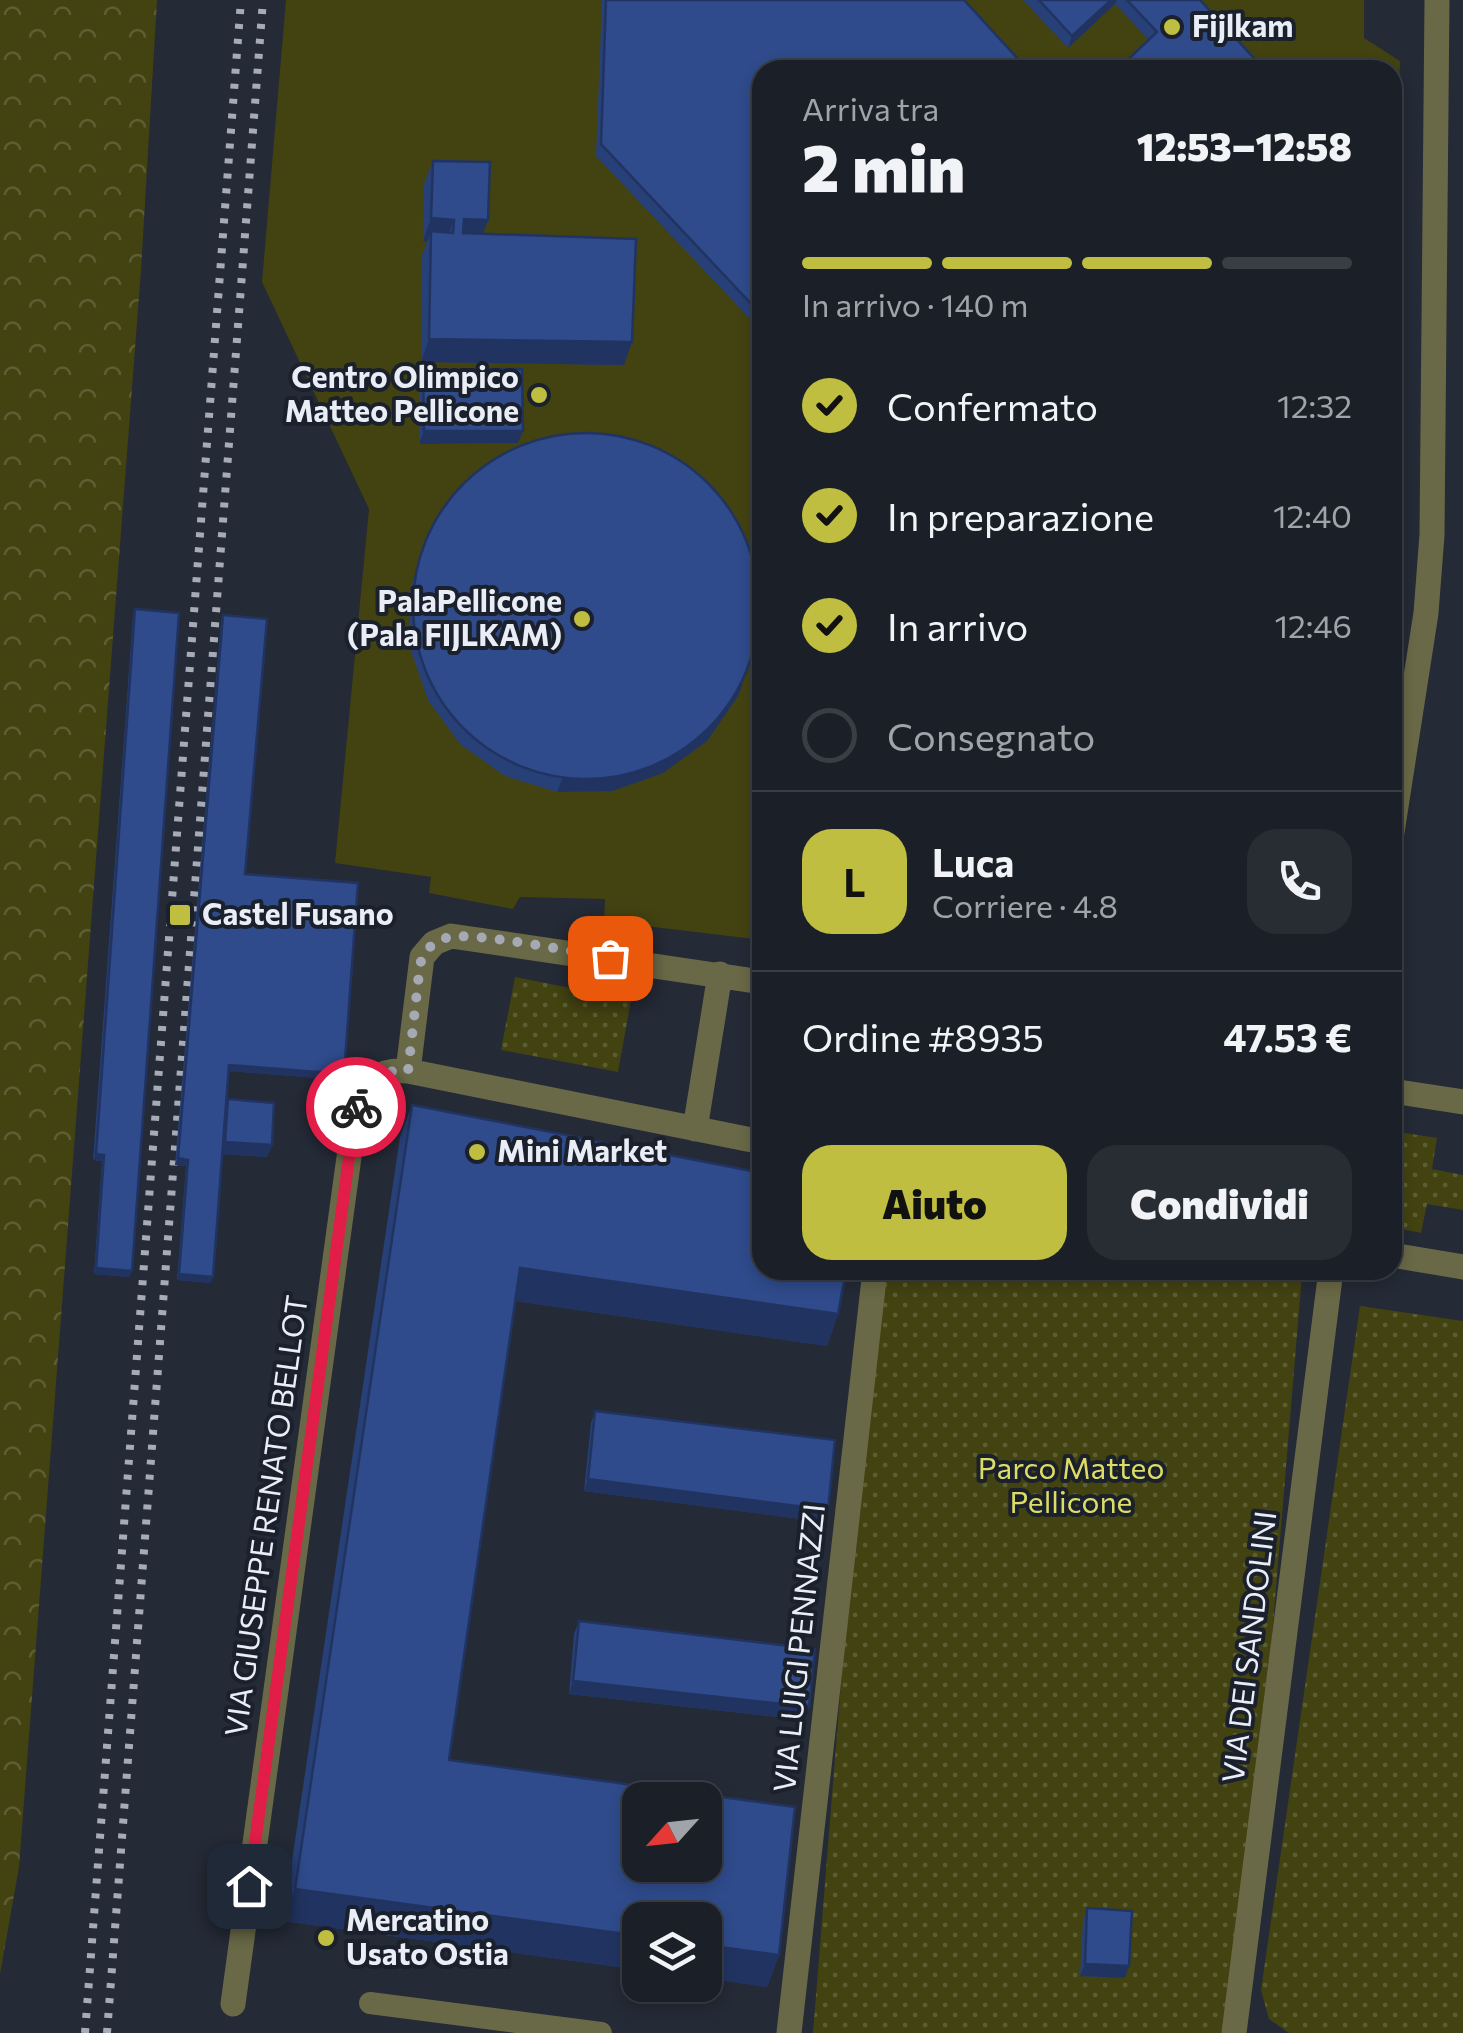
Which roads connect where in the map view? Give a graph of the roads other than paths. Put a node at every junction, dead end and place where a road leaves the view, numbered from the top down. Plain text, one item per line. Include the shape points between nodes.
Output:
1 (1438, 0) edge
2 (1402, 768) edge
3 (720, 974) junction
4 (752, 980) edge
5 (408, 1071) junction
6 (1402, 1093) edge
7 (1463, 1102) edge
8 (695, 1128) junction
9 (752, 1140) edge
10 (1402, 1257) edge
11 (1463, 1267) edge
12 (874, 1280) edge
13 (1329, 1280) edge
14 (370, 2003) dead end
15 (232, 2004) dead end
16 (601, 2033) edge
17 (789, 2033) edge
18 (1234, 2033) edge

1 - 2 street via 1432,535
3 - 4 street
3 - 5 street via 462,936 434,943 420,965
3 - 8 street
5 - 8 street
5 - 15 street, VIA GIUSEPPE RENATO BELLOT via 372,1078 356,1106
6 - 7 street
8 - 9 street
10 - 11 street
12 - 17 street, VIA LUIGI PENNAZZI
13 - 18 street, VIA DEI SANDOLINI
14 - 16 lane

